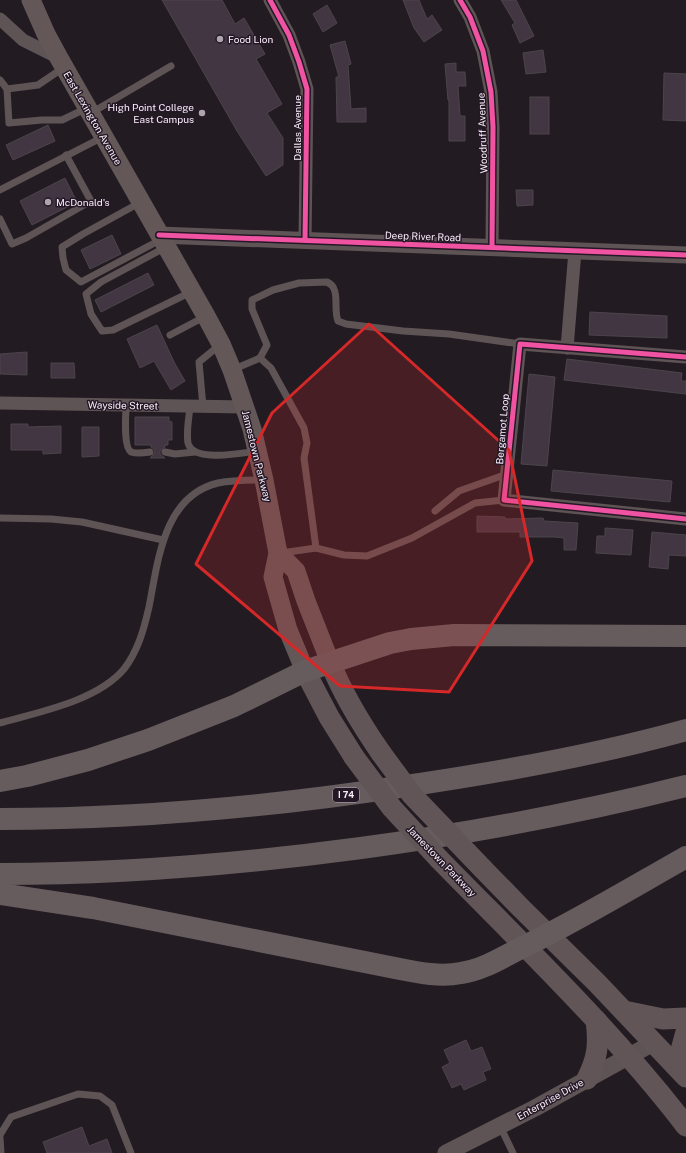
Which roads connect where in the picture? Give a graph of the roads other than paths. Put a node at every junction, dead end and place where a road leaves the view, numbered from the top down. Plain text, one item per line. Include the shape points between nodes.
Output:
1 (31, 0) edge
2 (270, 0) edge
3 (460, 0) edge
4 (0, 19) edge
5 (0, 31) edge
6 (14, 32) junction
7 (61, 63) junction
8 (171, 66) dead end
9 (0, 80) edge
10 (7, 89) junction
11 (89, 111) junction
12 (104, 137) junction
13 (66, 155) junction
14 (0, 190) edge
15 (141, 202) junction
16 (0, 219) edge
17 (163, 240) junction
18 (305, 240) junction
19 (492, 248) junction
20 (575, 251) junction
21 (686, 255) edge
22 (191, 292) junction
23 (206, 316) junction
24 (170, 335) dead end
25 (221, 344) junction
26 (520, 344) junction
27 (567, 348) junction
28 (260, 358) junction
29 (686, 358) edge
30 (232, 370) junction
31 (0, 403) edge
32 (126, 405) junction
33 (190, 406) junction
34 (203, 406) junction
35 (246, 407) junction
36 (258, 451) junction
37 (150, 452) dead end
38 (165, 452) dead end
39 (195, 452) junction
40 (507, 474) junction
41 (264, 480) junction
42 (504, 500) junction
43 (435, 511) dead end
44 (0, 518) edge
45 (686, 519) edge
46 (163, 540) junction
47 (316, 548) junction
48 (278, 553) junction
49 (686, 636) edge
50 (330, 662) junction
51 (305, 671) junction
52 (0, 723) edge
53 (686, 730) edge
54 (0, 781) edge
55 (686, 786) edge
56 (0, 819) edge
57 (686, 857) edge
58 (0, 874) edge
59 (0, 894) edge
60 (548, 935) junction
61 (524, 946) junction
62 (624, 1011) junction
63 (686, 1018) edge
64 (596, 1020) junction
65 (686, 1032) edge
66 (653, 1043) junction
67 (629, 1056) junction
68 (684, 1075) edge
69 (587, 1079) junction
70 (500, 1126) junction
71 (686, 1126) edge
72 (0, 1137) edge
73 (1, 1153) edge
74 (131, 1153) edge
75 (446, 1153) edge
76 (513, 1153) edge

1 - 7 main road, East Lexington Avenue
2 - 18 street, Dallas Avenue via 289,35 307,89
3 - 19 street, Woodruff Avenue via 470,17 483,51 491,92
4 - 6 street
5 - 6 street
6 - 7 street
7 - 10 lane via 38,85
7 - 11 main road, East Lexington Avenue
8 - 11 lane
9 - 10 lane
10 - 11 lane via 8,123 62,120
11 - 12 main road, East Lexington Avenue
12 - 13 lane
12 - 15 main road, East Lexington Avenue
13 - 14 lane
13 - 16 lane via 91,201 12,244
15 - 17 main road, East Lexington Avenue
15 - 17 lane via 62,247 66,270 81,282
17 - 18 street, Deep River Road
17 - 22 main road, Jamestown Parkway
17 - 22 lane via 86,294 91,314 102,331 113,330
18 - 19 street, Deep River Road
19 - 20 street, Deep River Road
20 - 21 street, Deep River Road
20 - 27 street
22 - 23 main road, Jamestown Parkway
23 - 24 lane
23 - 25 main road, Jamestown Parkway
25 - 30 main road, Jamestown Parkway
25 - 34 lane via 199,362
26 - 27 street
26 - 28 lane via 346,324 338,321 334,289 330,284 299,283 273,290 252,300 252,309 266,345
26 - 40 street, Bergamot Loop
27 - 29 street
28 - 30 lane
28 - 47 lane via 271,368 304,428 307,443 304,458
30 - 35 main road, Jamestown Parkway
31 - 32 street, Wayside Street
32 - 33 street, Wayside Street
32 - 37 lane via 128,449 137,453
33 - 34 street, Wayside Street
33 - 39 lane via 188,444
34 - 35 street, Wayside Street
35 - 36 main road, Jamestown Parkway
36 - 39 lane via 227,455
36 - 41 main road, Jamestown Parkway
38 - 39 lane
40 - 42 street, Bergamot Loop
40 - 43 lane via 459,491
41 - 46 lane via 217,483 198,490 182,504 170,522
41 - 48 main road, Jamestown Parkway
42 - 45 street
42 - 47 lane via 475,503 412,538 367,556 344,556
44 - 46 lane via 82,522
46 - 52 lane via 144,629 135,651 123,669 106,684 74,702
47 - 48 lane
48 - 50 main road via 296,571
48 - 51 main road, Jamestown Parkway via 272,577 288,630
49 - 50 highway via 431,636 390,643
50 - 51 highway
50 - 60 main road, bridge via 350,705 380,753 412,794
51 - 54 highway via 234,706 148,740 72,764
51 - 61 main road, Jamestown Parkway, bridge via 354,757 392,808
53 - 56 highway, I 74 via 504,770 319,798 196,811
55 - 58 highway via 513,824 326,852 263,860 176,866
57 - 60 highway
59 - 61 highway via 93,908 431,974 450,975 475,970
60 - 61 highway
60 - 62 main road
61 - 64 main road, Jamestown Parkway
62 - 63 main road via 664,1019
62 - 66 main road
64 - 67 main road, Jamestown Parkway
64 - 69 main road via 597,1056
65 - 68 main road via 681,1050
66 - 67 street, Enterprise Drive
66 - 68 main road
67 - 69 street, Enterprise Drive
67 - 71 main road, Jamestown Parkway
69 - 70 street, Enterprise Drive
70 - 75 street, Enterprise Drive
70 - 76 lane
72 - 73 lane
72 - 74 lane via 10,1117 78,1094 100,1096 112,1104

